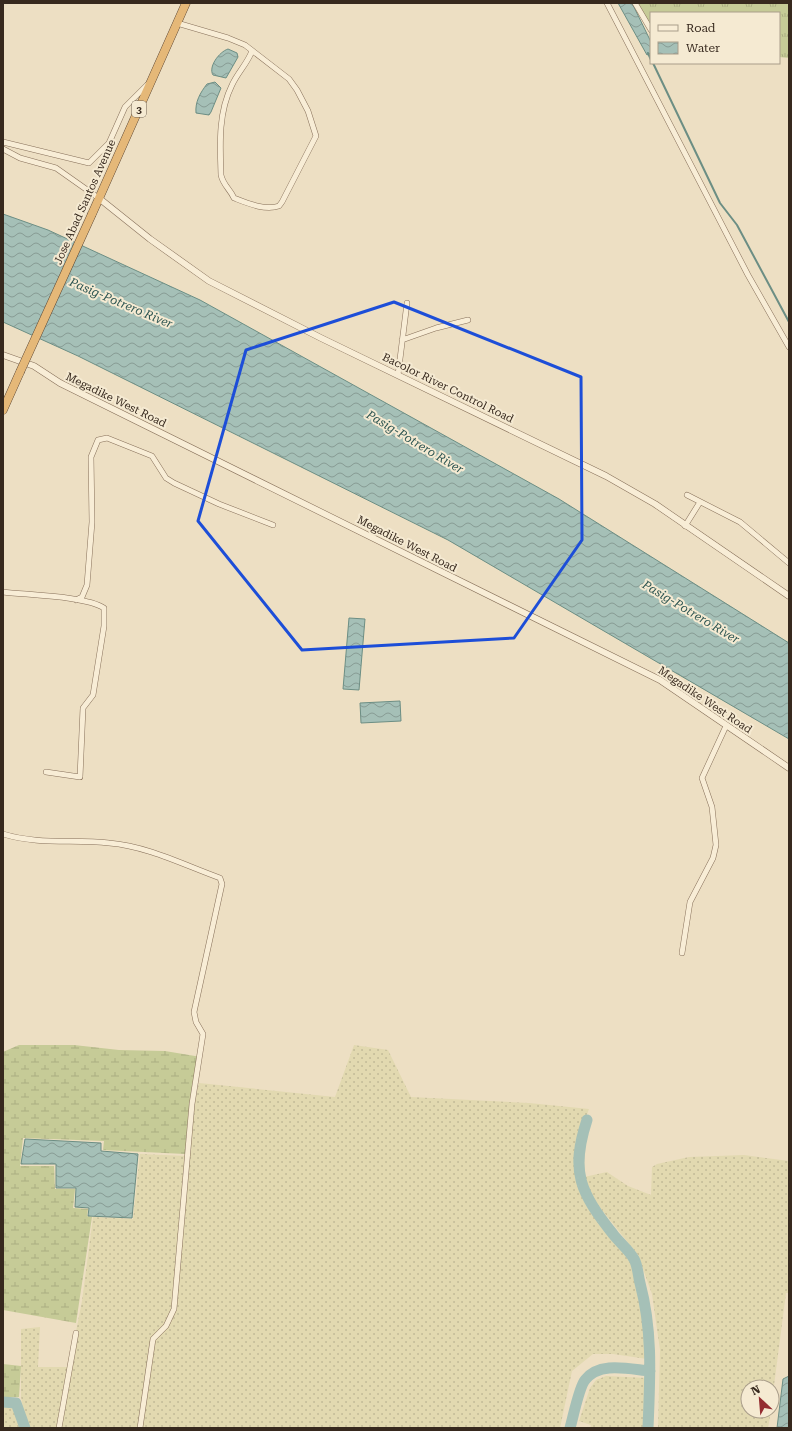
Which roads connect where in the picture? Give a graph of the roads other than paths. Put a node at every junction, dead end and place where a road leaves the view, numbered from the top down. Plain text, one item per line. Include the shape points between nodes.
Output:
1 (186, 3) edge
2 (607, 3) edge
3 (635, 3) edge
4 (177, 23) junction
5 (650, 28) edge
6 (252, 50) junction
7 (152, 80) junction
8 (3, 142) edge
9 (3, 149) edge
10 (100, 199) junction
11 (407, 303) dead end
12 (468, 320) dead end
13 (402, 340) junction
14 (789, 347) edge
15 (4, 358) edge
16 (398, 376) junction
17 (3, 410) edge
18 (687, 495) dead end
19 (700, 502) junction
20 (273, 525) dead end
21 (685, 526) junction
22 (789, 562) edge
23 (3, 592) edge
24 (789, 596) edge
25 (76, 600) junction
26 (726, 726) junction
27 (789, 768) edge
28 (46, 772) dead end
29 (3, 834) edge
30 (682, 953) dead end
31 (76, 1333) dead end
32 (59, 1428) edge
33 (140, 1428) edge

1 - 4 highway, Jose Abad Santos Avenue / 3
2 - 14 street via 748,275
3 - 5 street
4 - 6 street via 228,38
4 - 7 highway, Jose Abad Santos Avenue / 3
6 - 6 street via 247,64 233,82 222,112 222,183 231,190 234,198 258,206 276,207 282,202 316,136 313,122 289,79
7 - 8 street via 125,107 109,143 89,163
7 - 10 highway, Jose Abad Santos Avenue / 3
9 - 10 street via 20,158 56,168
10 - 16 street, Bacolor River Control Road via 209,281
10 - 17 highway, Jose Abad Santos Avenue / 3, bridge
11 - 13 street
12 - 13 street
13 - 16 street
15 - 26 street, Megadike West Road via 34,366 67,386 660,680
16 - 21 street, Bacolor River Control Road via 606,476 656,504
18 - 19 street
19 - 21 street
19 - 22 street via 740,522
20 - 25 street via 174,483 166,478 152,456 108,438 98,440 91,457 92,522 87,585 82,597
21 - 24 street, Bacolor River Control Road
23 - 25 street
25 - 28 street via 98,604 104,608 104,626 92,695 83,708 80,777
26 - 27 street, Megadike West Road
26 - 30 street via 702,778 712,807 716,845 690,902
29 - 33 street via 22,840 130,846 220,878 222,884 194,1012 203,1034 192,1104 174,1310 166,1326 153,1339
31 - 32 street

